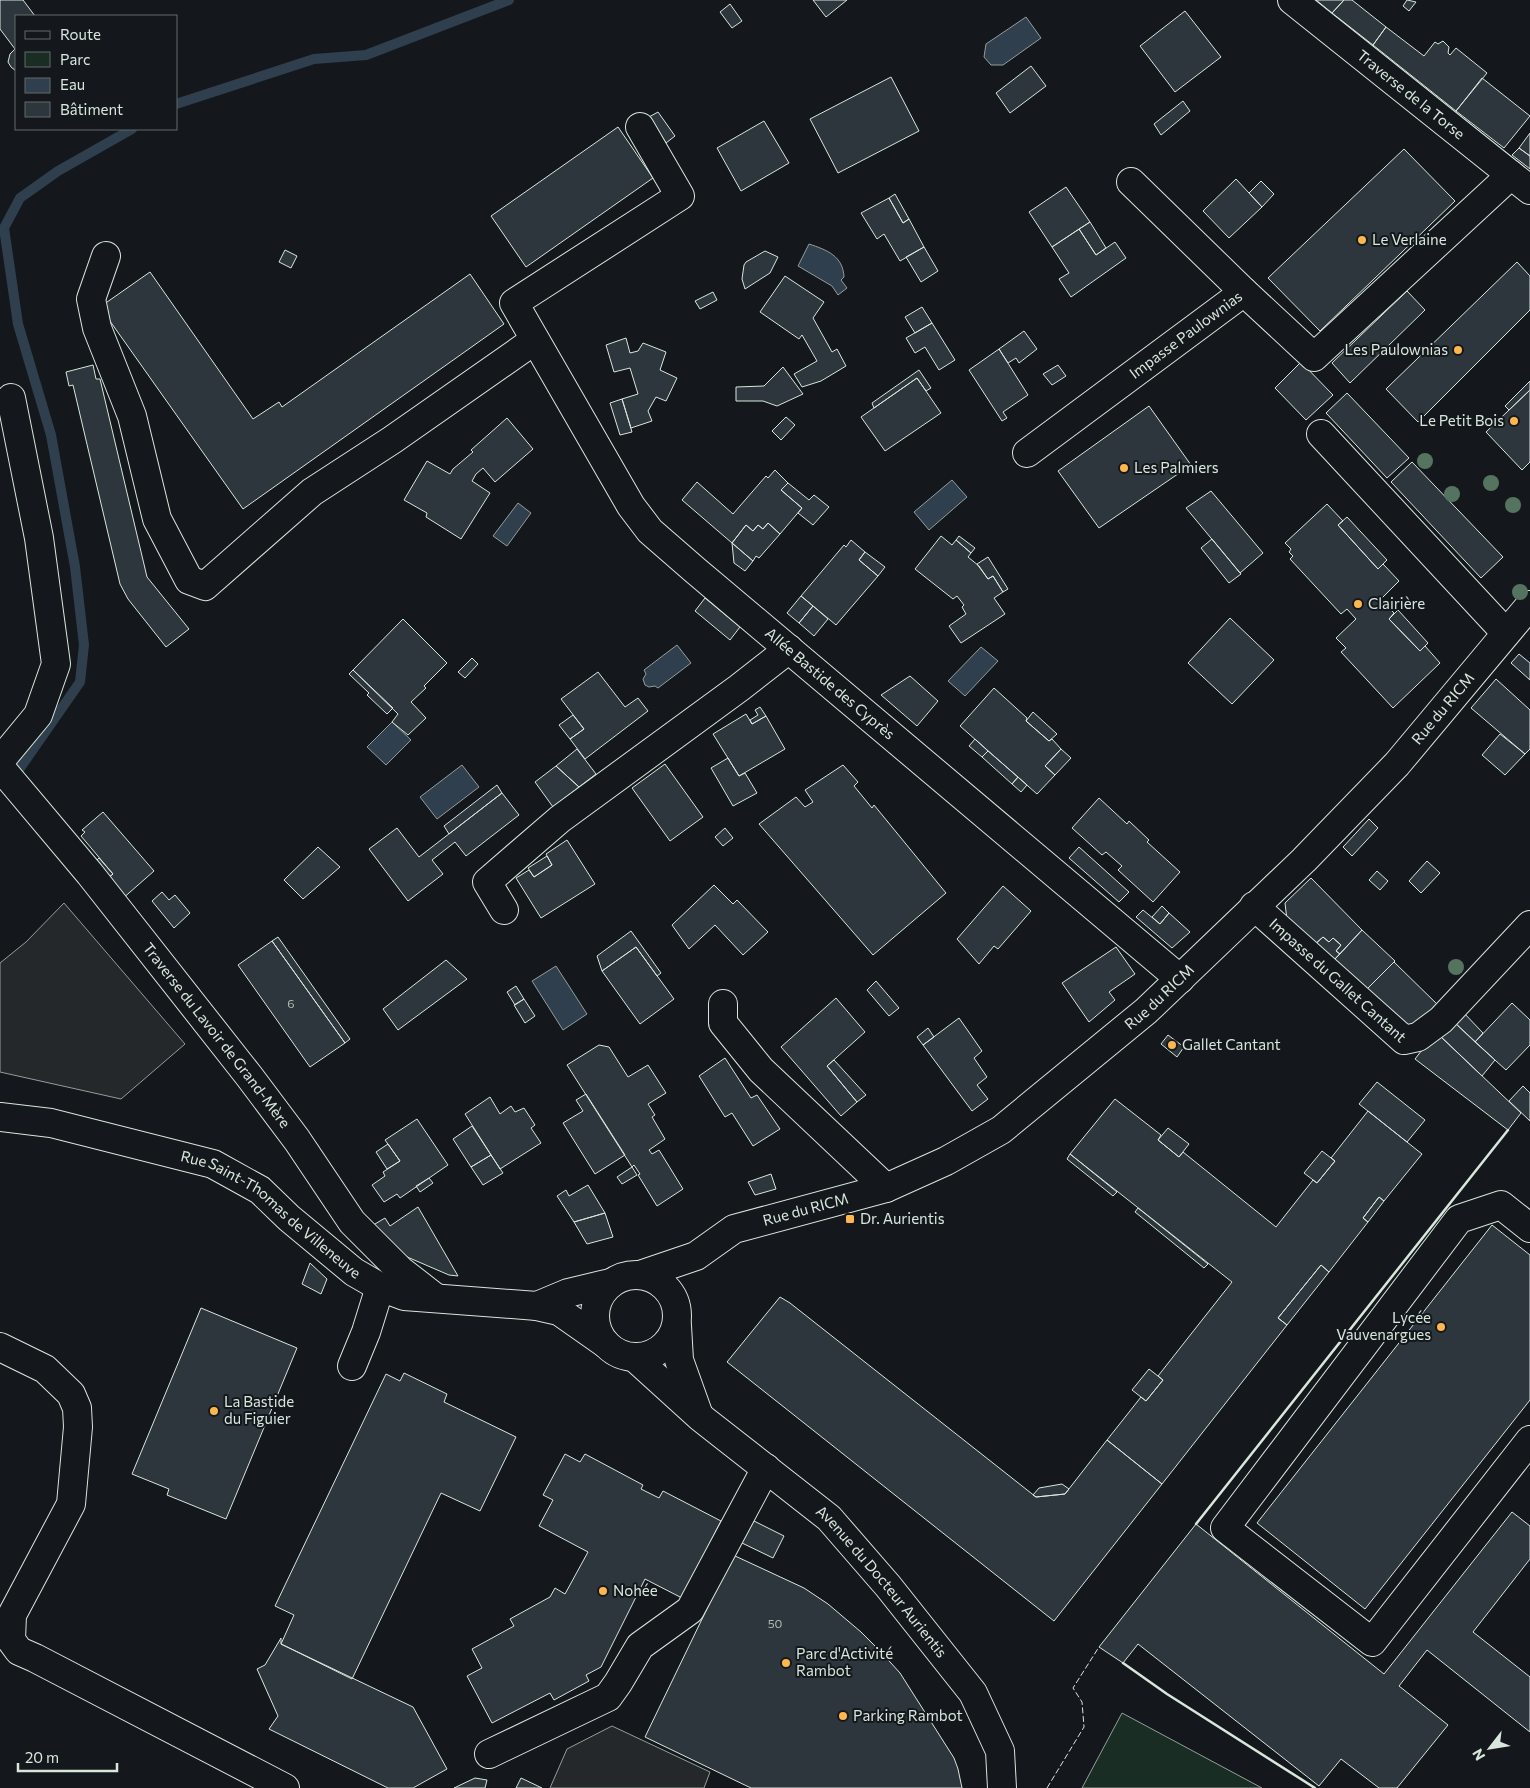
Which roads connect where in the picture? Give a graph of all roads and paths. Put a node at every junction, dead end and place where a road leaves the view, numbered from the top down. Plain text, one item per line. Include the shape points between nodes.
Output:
1 (1292, 0) edge
2 (640, 127) dead end
3 (1131, 182) dead end
4 (1520, 182) edge
5 (106, 256) dead end
6 (1244, 292) junction
7 (535, 340) junction
8 (11, 398) dead end
9 (1321, 434) dead end
10 (1027, 453) dead end
11 (1530, 605) edge
12 (1506, 633) junction
13 (789, 649) junction
14 (6, 772) edge
15 (1254, 906) junction
16 (504, 910) dead end
17 (1530, 925) edge
18 (1180, 979) junction
19 (723, 1004) dead end
20 (0, 1117) edge
21 (886, 1188) junction
22 (1530, 1228) edge
23 (696, 1256) junction
24 (640, 1274) junction
25 (610, 1284) junction
26 (380, 1287) junction
27 (436, 1298) junction
28 (538, 1306) junction
29 (677, 1317) junction
30 (606, 1344) junction
31 (0, 1347) edge
32 (636, 1358) junction
33 (352, 1366) dead end
34 (700, 1417) junction
35 (1530, 1440) edge
36 (766, 1468) junction
37 (489, 1754) dead end
38 (286, 1788) edge
39 (1002, 1788) edge

1 - 4 main road, Traverse de la Torse
2 - 7 main road, Allée Bastide des Cyprès via 680,196 514,303
3 - 6 main road
4 - 6 main road, Impasse Paulownias via 1314,357
5 - 7 main road via 91,299 97,328 132,416 157,519 189,580 205,586 312,492
6 - 10 main road, Impasse Paulownias
7 - 13 main road, Allée Bastide des Cyprès via 631,506 650,530
8 - 14 main road, Traverse du Lavoir de Grand-Mère via 39,538 56,664 38,715
9 - 12 main road
11 - 12 main road, Rue du RICM
12 - 15 main road, Rue du RICM via 1397,764 1304,860
13 - 16 main road via 560,819 487,882
13 - 18 main road, Allée Bastide des Cyprès
14 - 27 main road, Traverse du Lavoir de Grand-Mère via 249,1076 352,1222 400,1270
15 - 17 main road, Impasse du Gallet Cantant via 1404,1040 1418,1037 1441,1020
15 - 18 main road, Rue du RICM
18 - 21 main road, Rue du RICM via 1146,1011 1001,1130 946,1161
19 - 21 main road via 723,1023 761,1070
20 - 26 main road, Rue Saint-Thomas de Villeneuve via 52,1123 213,1164 260,1190 354,1272
21 - 23 main road, Rue du RICM via 734,1230
22 - 35 main road via 1501,1205 1459,1219 1225,1528 1372,1642
23 - 24 main road, Rue du RICM
23 - 29 main road
24 - 25 main road via 627,1275
24 - 29 main road via 658,1281 670,1292
25 - 28 main road, Rue Saint-Thomas de Villeneuve via 568,1293
25 - 30 main road via 600,1294 595,1312 596,1328
26 - 27 main road, Rue Saint-Thomas de Villeneuve via 404,1296
26 - 33 main road
27 - 28 main road, Rue Saint-Thomas de Villeneuve
28 - 30 main road, Rue Saint-Thomas de Villeneuve via 559,1311
29 - 32 main road via 670,1340 660,1350
29 - 34 main road via 679,1360
30 - 32 main road via 618,1354
31 - 38 main road via 45,1369 71,1394 77,1408 71,1504 12,1615 11,1640 18,1651
32 - 34 main road, Avenue du Docteur Aurientis
34 - 36 main road, Avenue du Docteur Aurientis
36 - 37 main road via 690,1610 640,1646 608,1697
36 - 39 main road, Avenue du Docteur Aurientis via 829,1518 973,1693 1000,1751

